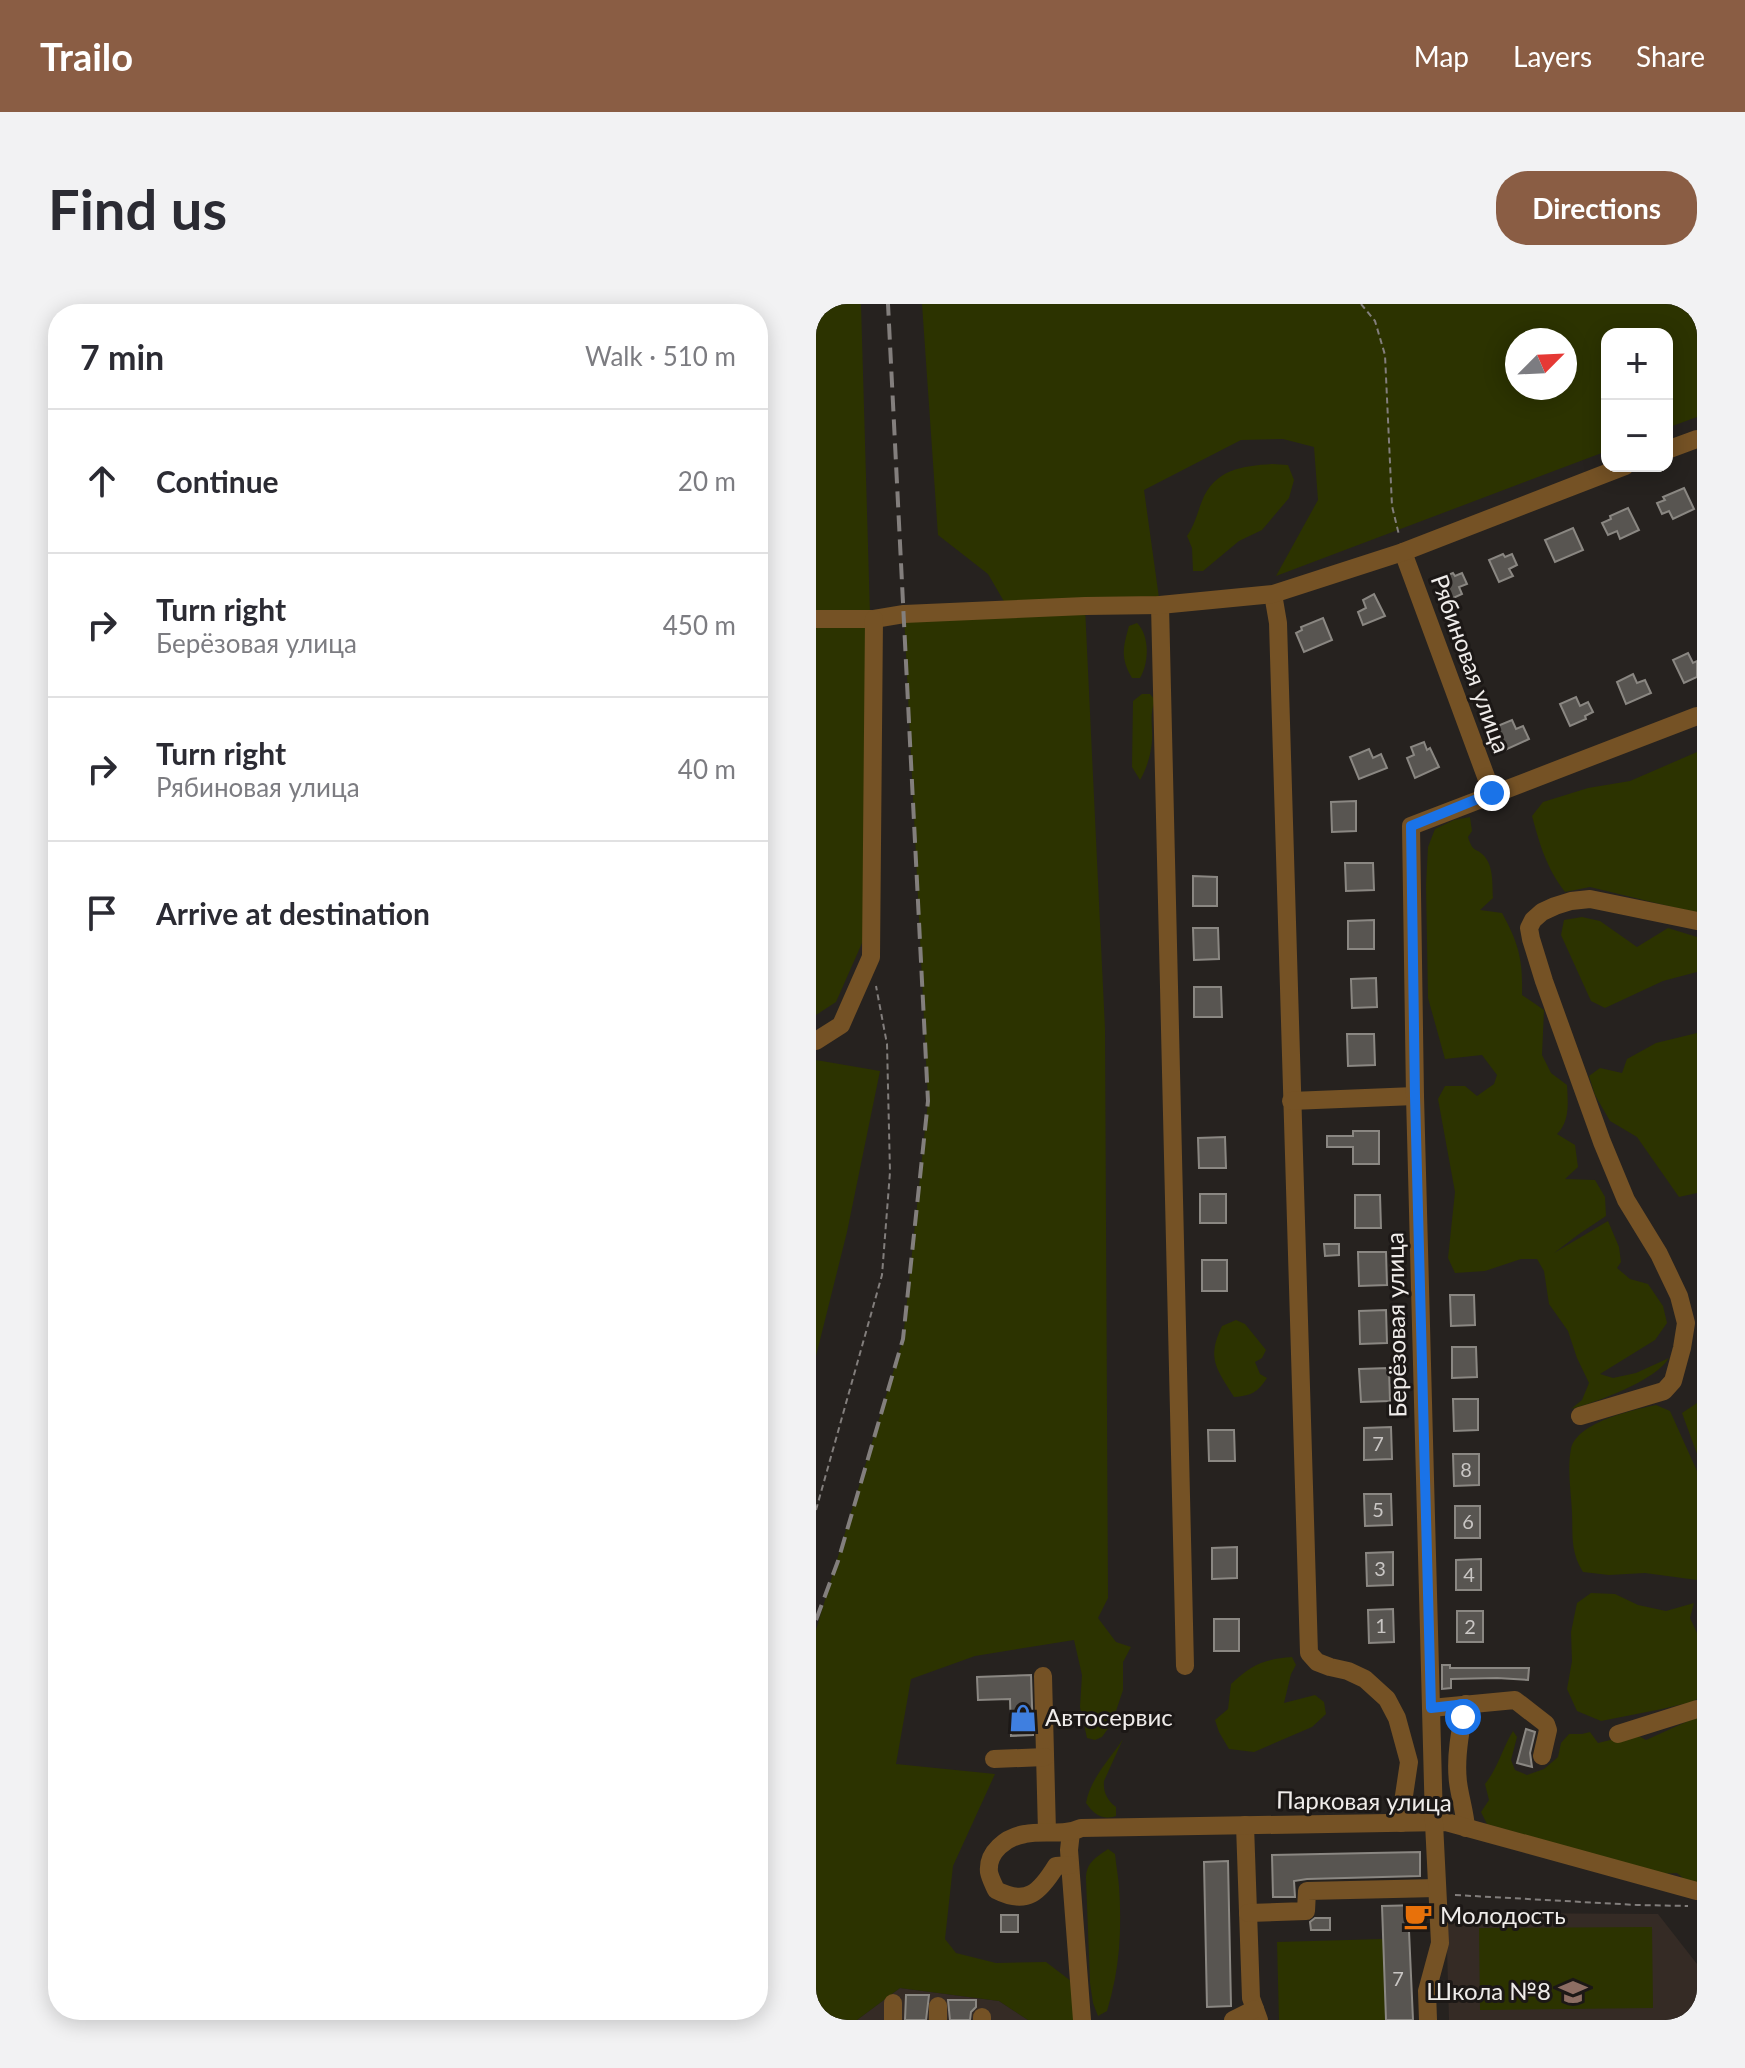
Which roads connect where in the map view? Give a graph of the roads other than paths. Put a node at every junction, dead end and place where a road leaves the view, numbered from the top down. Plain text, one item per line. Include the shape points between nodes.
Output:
1 (1697, 439) edge
2 (1673, 448) edge
3 (1610, 472) edge
4 (1403, 552) junction
5 (1273, 594) junction
6 (1160, 605) junction
7 (816, 619) edge
8 (874, 619) junction
9 (1697, 716) edge
10 (1492, 793) junction
11 (1411, 826) joint
12 (1697, 921) edge
13 (816, 1041) edge
14 (1415, 1096) junction
15 (1291, 1101) junction
16 (1686, 1323) junction
17 (1697, 1345) edge
18 (1580, 1416) dead end
19 (1185, 1666) dead end
20 (1043, 1676) dead end
21 (1466, 1704) junction
22 (1431, 1708) junction
23 (1697, 1709) edge
24 (1618, 1734) dead end
25 (1542, 1756) dead end
26 (1045, 1757) junction
27 (994, 1759) dead end
28 (1401, 1823) junction
29 (1434, 1823) junction
30 (1245, 1825) junction
31 (1466, 1828) junction
32 (1047, 1832) junction
33 (1071, 1832) junction
34 (1070, 1865) junction
35 (1443, 1891) junction
36 (1697, 1891) edge
37 (1248, 1913) junction
38 (1257, 2015) edge
39 (1082, 2020) edge
40 (1233, 2020) edge
41 (1428, 2020) edge

1 - 2 street
3 - 4 street
4 - 5 street
4 - 10 street, Рябиновая улица
5 - 6 street
5 - 15 street
6 - 8 street
6 - 19 street
7 - 8 street
8 - 13 street via 871,957 841,1025
9 - 10 street, Рябиновая улица
10 - 11 street, Рябиновая улица
11 - 14 street, Берёзовая улица
12 - 16 street via 1590,899 1555,906 1529,928 1602,1142 1626,1200 1679,1296
14 - 15 street
14 - 22 street, Берёзовая улица
15 - 28 street via 1309,1653 1317,1662 1365,1679 1387,1699 1409,1762
16 - 17 street
16 - 18 street via 1673,1381 1664,1391
20 - 26 street
21 - 22 street
21 - 25 street via 1515,1700 1546,1724
21 - 31 street via 1457,1763
22 - 29 street, Берёзовая улица
23 - 24 street
26 - 27 street
26 - 32 street
28 - 29 street, Парковая улица
28 - 30 street, Парковая улица
29 - 31 street, Парковая улица
29 - 35 street, Берёзовая улица
30 - 33 street, Парковая улица
30 - 37 street
31 - 36 street, Парковая улица
32 - 33 street, Парковая улица
32 - 34 street, Парковая улица via 1022,1834 991,1855 989,1872 996,1890 1012,1898 1030,1895 1056,1866
33 - 34 street
34 - 39 street
35 - 37 street via 1307,1891 1306,1911
35 - 41 street, Берёзовая улица via 1440,1943 1427,1991
37 - 38 street via 1251,1998
38 - 40 street

